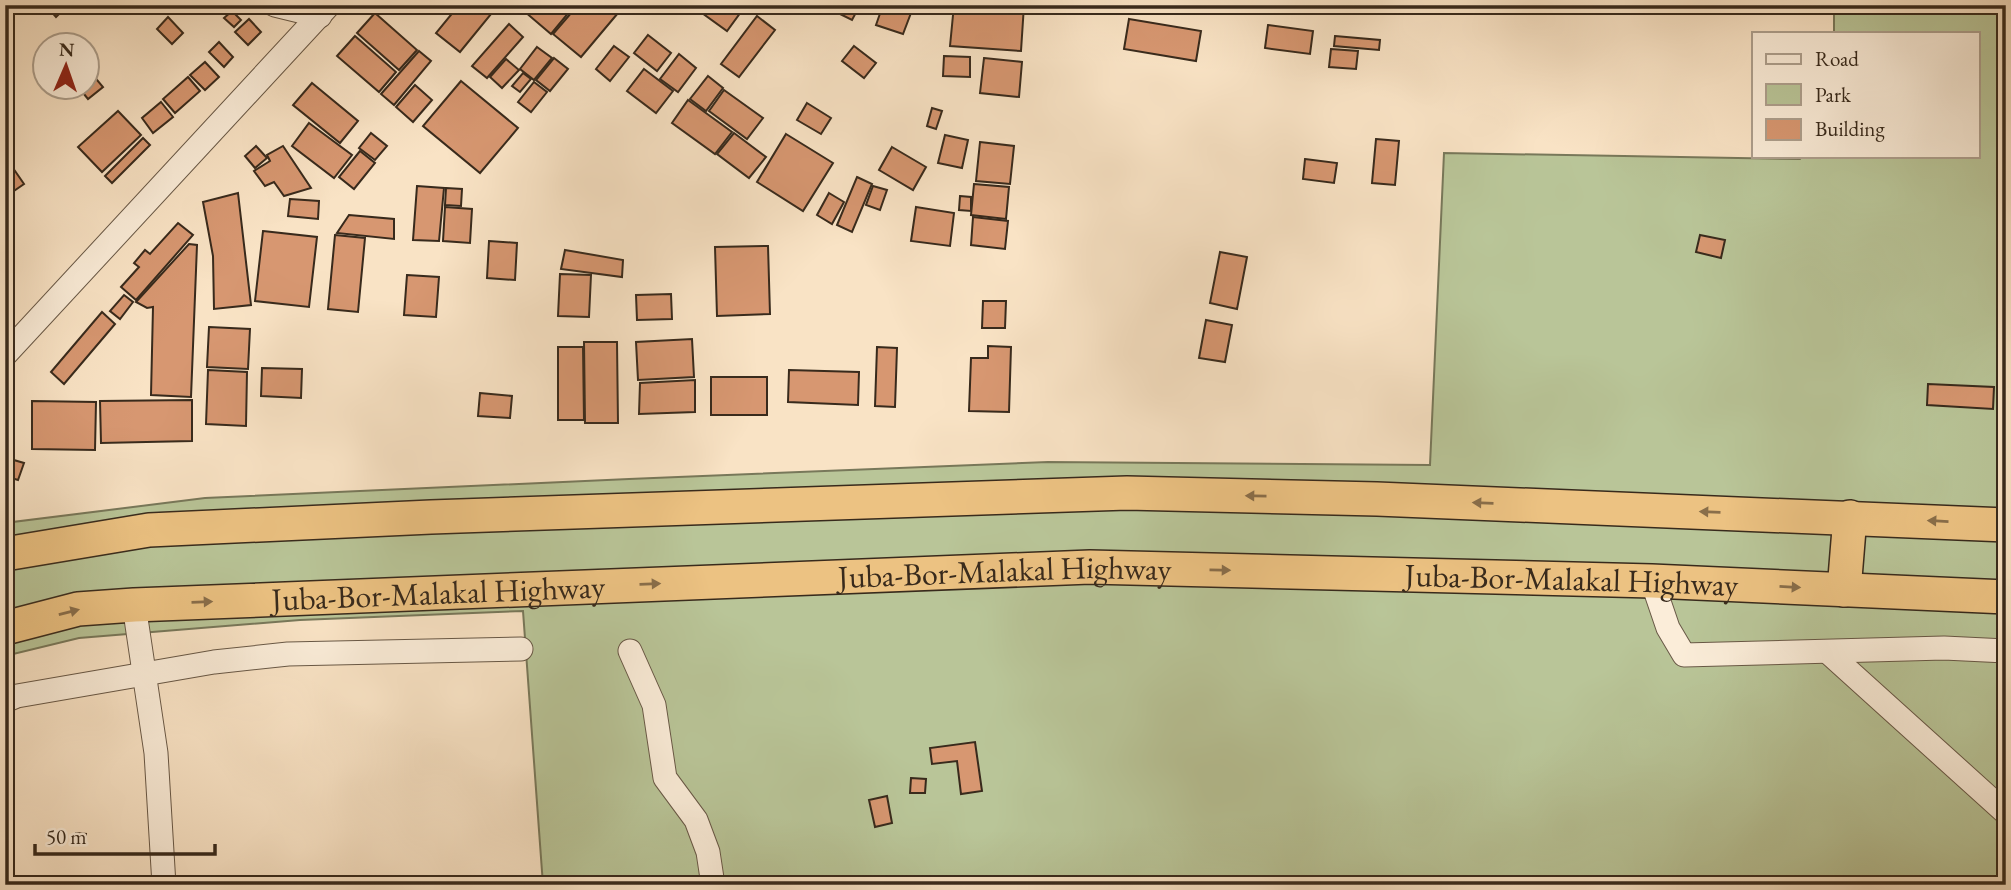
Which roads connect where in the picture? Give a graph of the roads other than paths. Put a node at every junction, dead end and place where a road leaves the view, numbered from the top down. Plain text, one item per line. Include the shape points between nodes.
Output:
1 (275, 5) edge
2 (325, 10) edge
3 (8, 346) edge
4 (1850, 517) junction
5 (2006, 524) edge
6 (5, 554) edge
7 (1652, 581) junction
8 (1844, 590) junction
9 (2006, 597) edge
10 (134, 605) junction
11 (5, 628) edge
12 (521, 649) dead end
13 (630, 651) dead end
14 (2006, 651) edge
15 (1830, 654) junction
16 (143, 675) junction
17 (5, 701) edge
18 (2006, 813) edge
19 (164, 885) edge
20 (713, 885) edge

1 - 2 street
2 - 3 street
5 -> 4 highway
4 -> 6 highway via 1127,493 149,530
4 - 8 highway
7 -> 8 highway, Juba-Bor-Malakal Highway
10 -> 7 highway, Juba-Bor-Malakal Highway via 1090,567
7 - 15 street via 1668,628 1684,655
8 - 9 highway, Juba-Bor-Malakal Highway
11 -> 10 highway, Juba-Bor-Malakal Highway via 78,609
10 - 16 street
12 - 16 street via 288,654
13 - 20 street via 653,705 665,778 696,820 708,852
14 - 15 street via 1944,648
15 - 18 street
16 - 17 street
16 - 19 street via 156,753

